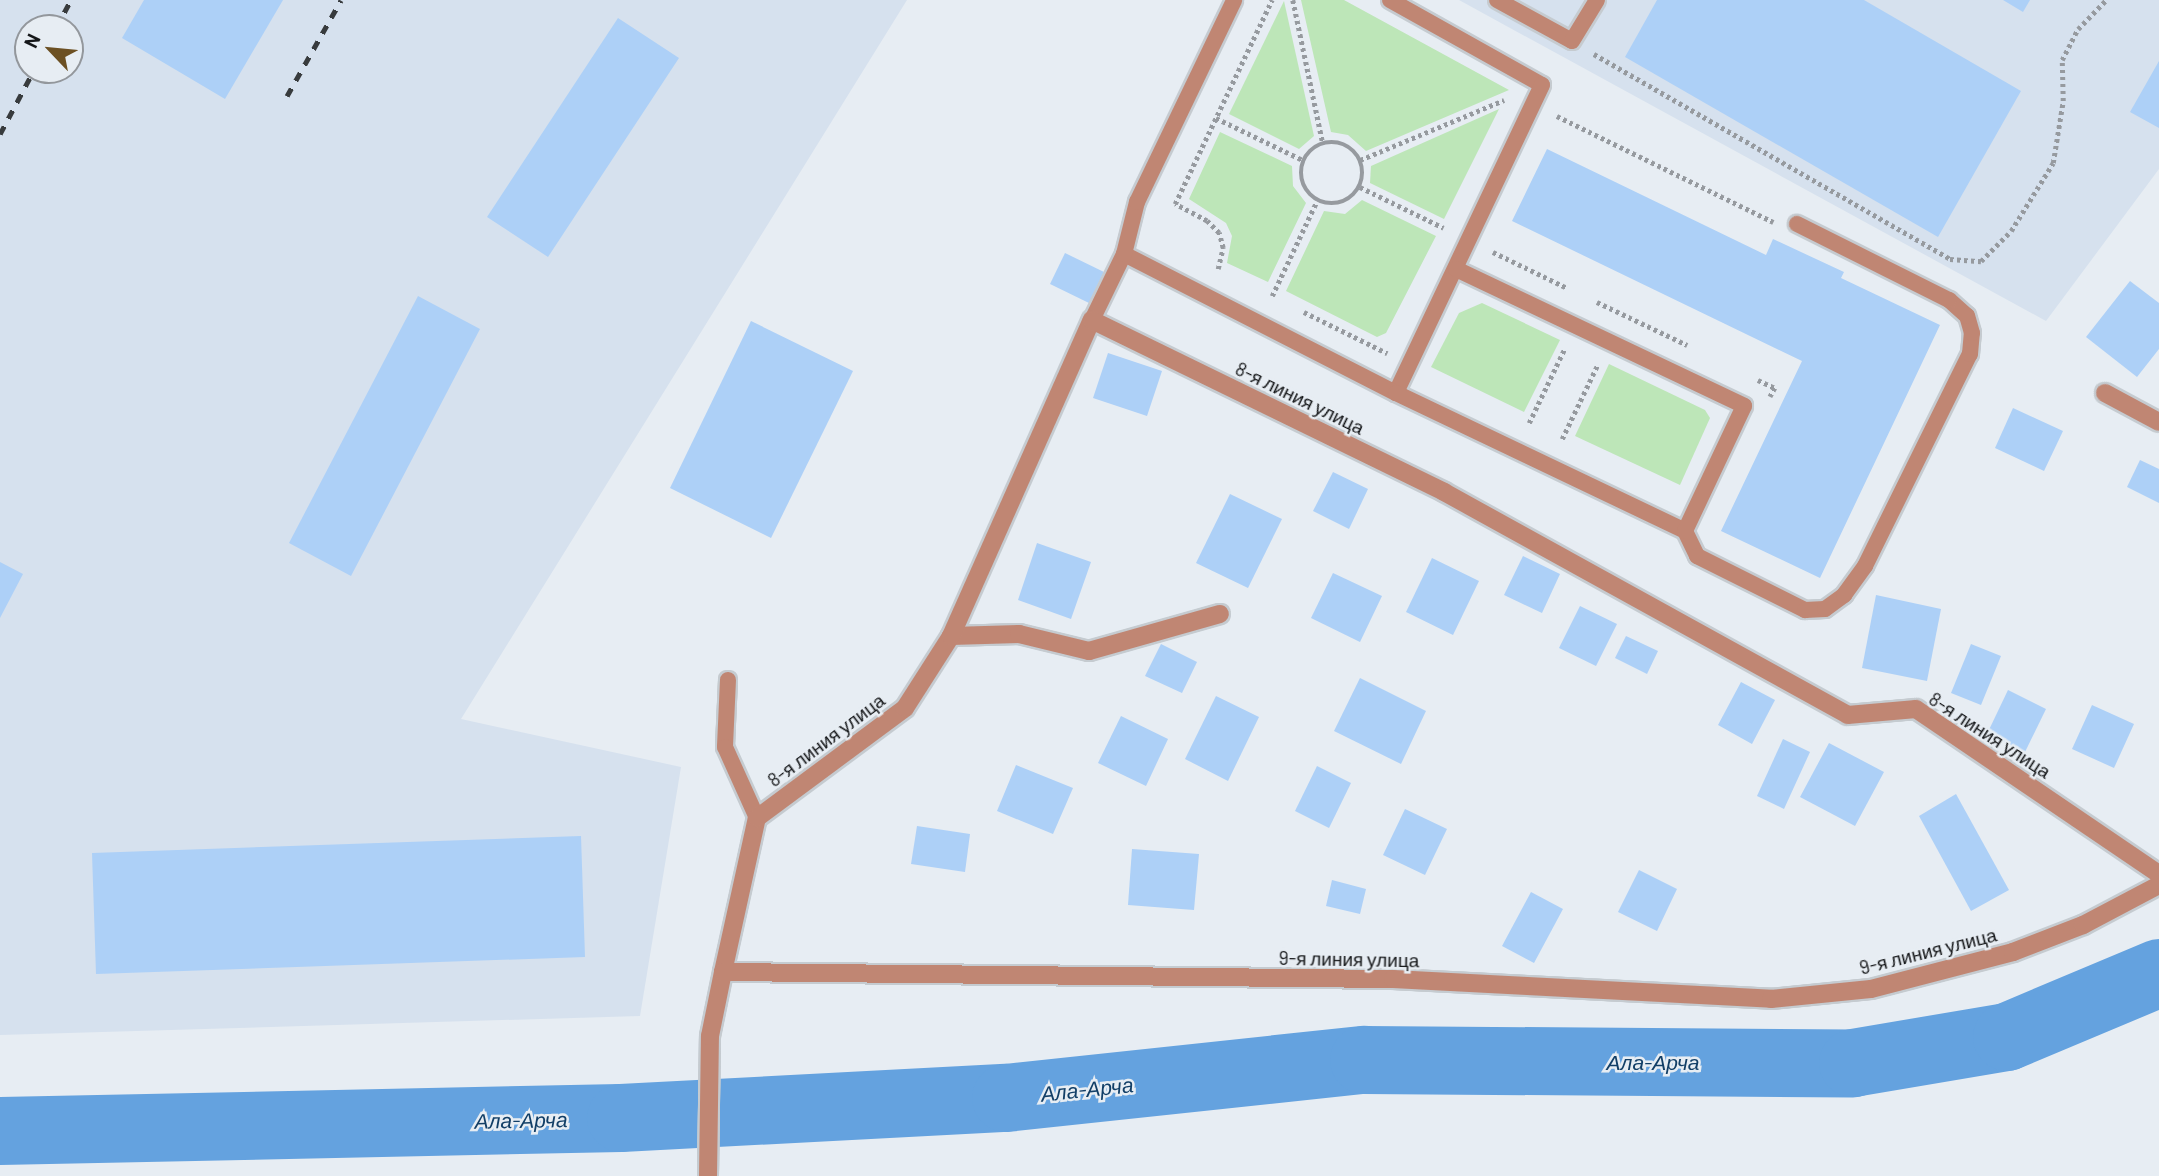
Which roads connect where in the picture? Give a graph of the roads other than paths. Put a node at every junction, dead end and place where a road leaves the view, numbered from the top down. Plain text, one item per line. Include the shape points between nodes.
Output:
1 (1234, 0) edge
2 (1390, 0) edge
3 (1497, 0) edge
4 (1597, 0) edge
5 (1797, 224) road end
6 (1125, 254) junction
7 (1456, 270) junction
8 (1092, 320) junction
9 (1396, 393) junction
10 (2105, 393) dead end
11 (2159, 422) edge
12 (1685, 531) junction
13 (1220, 614) dead end
14 (951, 636) junction
15 (729, 680) dead end
16 (757, 818) junction
17 (2159, 874) edge
18 (2159, 885) edge
19 (723, 972) junction
20 (708, 1175) edge

1 - 6 lane via 1137,202
2 - 7 lane via 1542,85
3 - 4 lane via 1572,41
5 - 12 lane via 1949,300 1967,316 1972,333 1970,354 1865,566 1844,595 1825,609 1805,610 1697,556
6 - 8 lane
6 - 9 lane
7 - 9 lane
7 - 12 lane via 1744,406
8 - 14 street, 8-я линия улица
8 - 17 street, 8-я линия улица via 1444,492 1848,715 1916,709
9 - 12 lane
10 - 11 street
13 - 14 street via 1089,651 1019,634
14 - 16 street, 8-я линия улица via 905,708
15 - 16 lane via 725,747
16 - 19 street
18 - 19 street, 9-я линия улица via 2083,925 2012,953 1871,989 1771,999 1393,979
19 - 20 street via 710,1036

